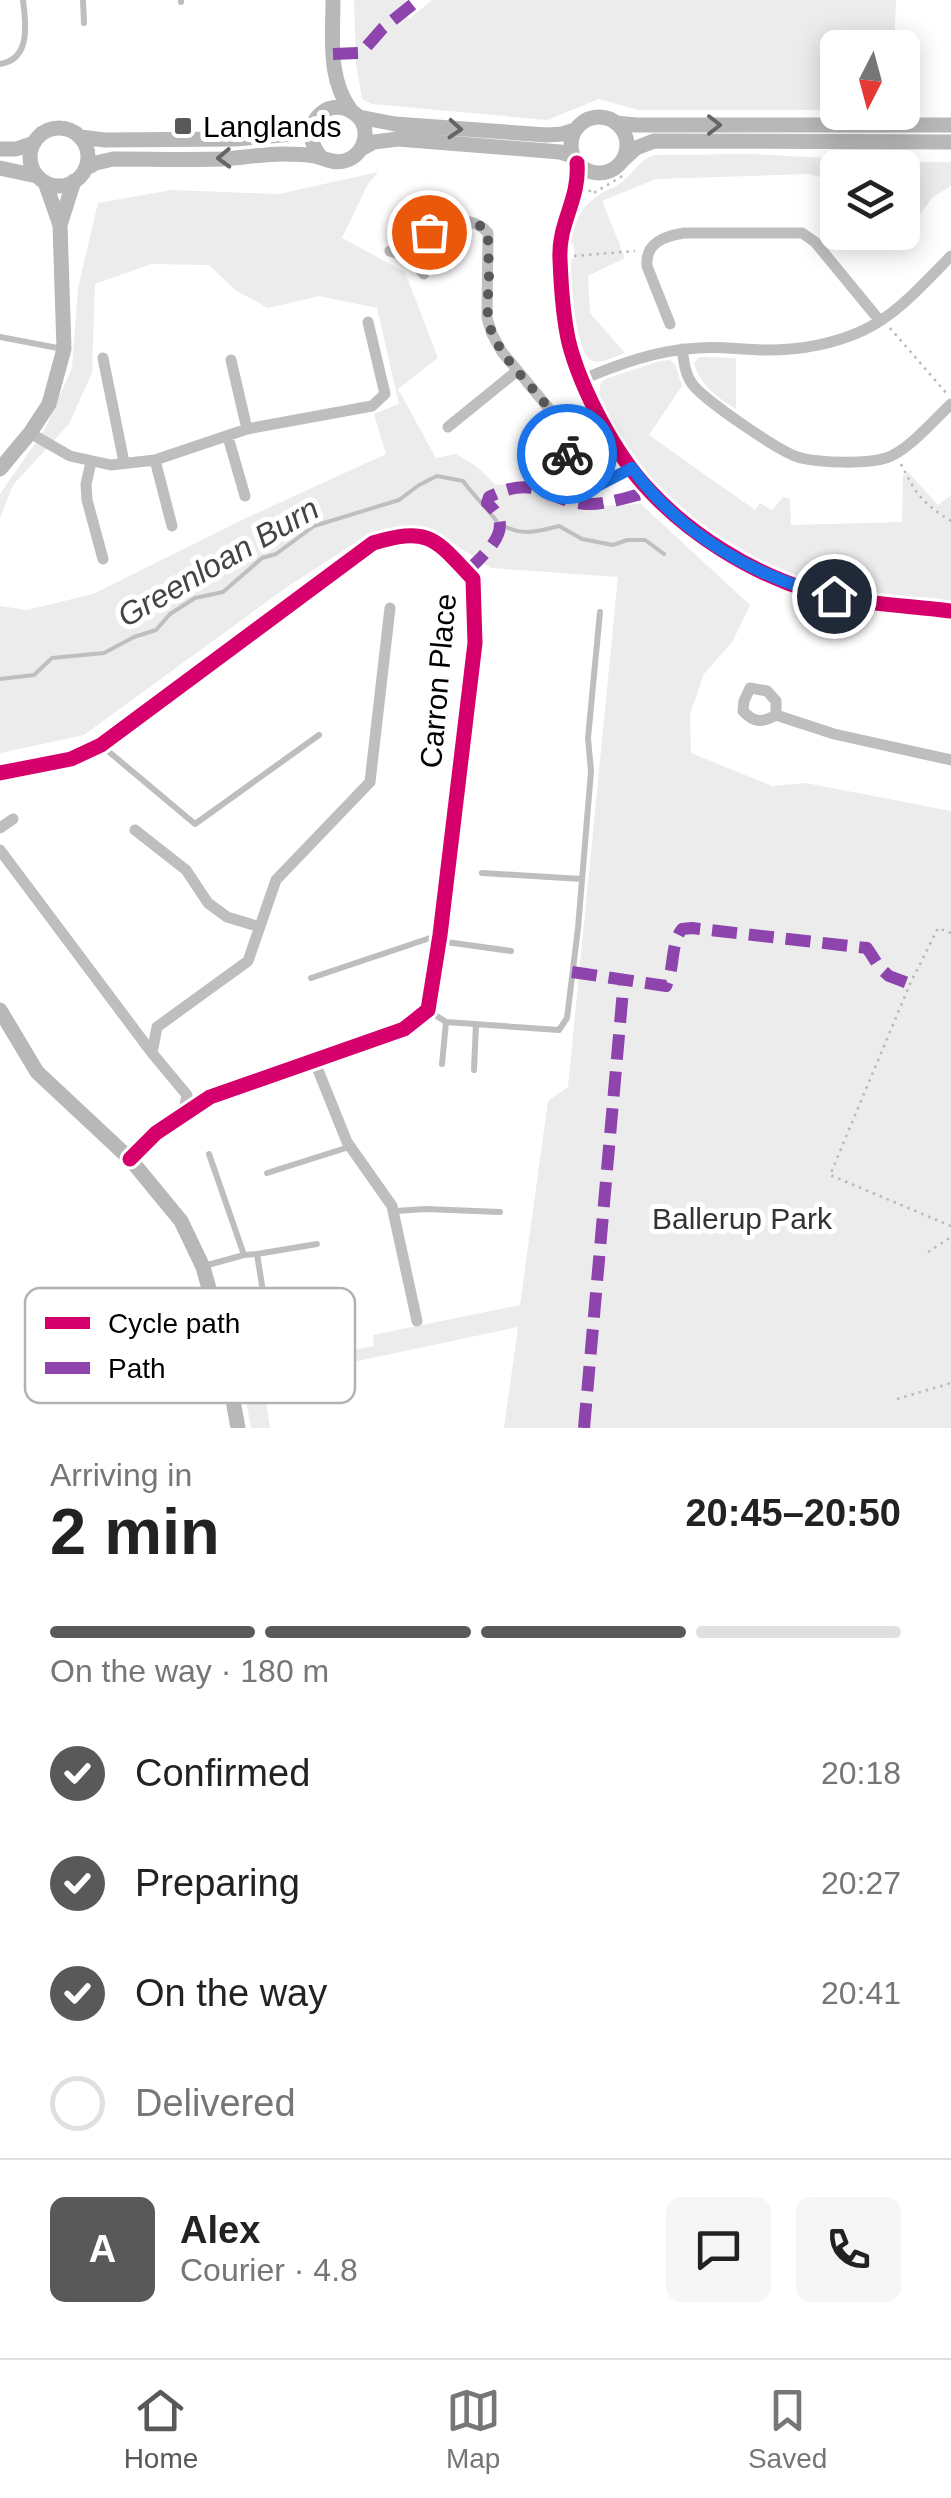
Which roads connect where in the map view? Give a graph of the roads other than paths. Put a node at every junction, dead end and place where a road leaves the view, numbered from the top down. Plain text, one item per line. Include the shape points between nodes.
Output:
1 (24, 0) edge
2 (82, 0) edge
3 (334, 0) edge
4 (84, 23) dead end
5 (0, 64) edge
6 (334, 73) junction
7 (356, 115) junction
8 (316, 119) junction
9 (616, 123) junction
10 (951, 125) edge
11 (575, 130) junction
12 (80, 137) junction
13 (951, 142) edge
14 (34, 143) junction
15 (0, 149) edge
16 (361, 150) junction
17 (321, 157) junction
18 (575, 160) junction
19 (0, 168) edge
20 (624, 168) junction
21 (606, 173) junction
22 (80, 175) junction
23 (41, 179) junction
24 (583, 186) junction
25 (60, 225) junction
26 (390, 251) dead end
27 (951, 256) edge
28 (409, 257) junction
29 (424, 274) dead end
30 (881, 320) junction
31 (368, 322) dead end
32 (670, 324) dead end
33 (0, 337) edge
34 (64, 349) junction
35 (682, 349) junction
36 (103, 358) dead end
37 (231, 360) dead end
38 (517, 371) junction
39 (582, 380) junction
40 (951, 401) edge
41 (448, 427) dead end
42 (247, 430) junction
43 (30, 433) junction
44 (228, 437) junction
45 (155, 460) junction
46 (91, 462) junction
47 (124, 462) junction
48 (632, 468) junction
49 (0, 469) edge
50 (246, 496) dead end
51 (172, 526) dead end
52 (102, 559) dead end
53 (390, 608) dead end
54 (951, 611) edge
55 (600, 612) dead end
56 (776, 715) dead end
57 (318, 735) dead end
58 (101, 745) junction
59 (951, 760) edge
60 (0, 773) edge
61 (13, 819) dead end
62 (0, 828) edge
63 (135, 830) dead end
64 (0, 850) edge
65 (482, 874) dead end
66 (582, 879) junction
67 (260, 927) junction
68 (440, 938) junction
69 (511, 951) dead end
70 (311, 978) dead end
71 (0, 1010) edge
72 (428, 1010) junction
73 (446, 1022) junction
74 (476, 1024) junction
75 (152, 1053) junction
76 (314, 1060) junction
77 (442, 1064) dead end
78 (474, 1070) dead end
79 (183, 1115) junction
80 (350, 1147) junction
81 (209, 1154) dead end
82 (130, 1159) junction
83 (267, 1173) dead end
84 (394, 1211) junction
85 (500, 1212) dead end
86 (317, 1244) dead end
87 (257, 1254) junction
88 (244, 1256) junction
89 (203, 1267) junction
90 (209, 1288) edge
91 (262, 1288) edge
92 (417, 1321) dead end
93 (234, 1403) edge
94 (238, 1428) edge

1 - 5 lane via 21,52
2 - 4 lane
3 - 6 street
6 - 7 street
6 - 8 street
7 - 8 street via 338,108
7 -> 11 street via 547,135
7 - 16 street via 365,133
8 - 12 street via 292,134 236,139
8 - 17 street via 311,142
9 -> 10 street
9 - 11 street via 590,118
9 - 20 street via 626,136
11 - 18 street
12 - 14 street via 52,129
12 - 22 street via 87,152
13 - 20 street via 654,141 636,148
14 - 15 street
14 - 23 street via 30,160
16 - 17 street via 347,161
16 - 18 street via 398,140 560,152
17 -> 22 street via 113,159
18 - 21 street via 590,172
18 - 24 street
19 - 23 street
20 - 21 street
21 - 24 street
22 - 23 street via 60,186
22 - 25 street
23 - 25 street
24 - 39 street via 562,227 560,258 568,340
25 - 34 street
26 - 28 street
27 - 30 street
28 - 29 street
28 - 38 street via 429,232 447,224 468,220 484,228 487,318
30 - 32 street via 802,233 684,233 647,252 646,266
30 - 35 street via 842,339 792,349
31 - 42 street via 385,394 372,406
33 - 34 lane
34 - 43 street via 49,404
35 - 39 street
35 - 40 street via 694,387 796,457 874,460 896,453
36 - 47 street
37 - 42 street
38 - 41 street
38 - 48 street via 556,418 566,438 568,471 579,486 597,486
39 - 48 street
42 - 44 street
43 - 46 street
43 - 49 street
44 - 45 street
44 - 50 street
45 - 47 street
45 - 51 street
46 - 47 street
46 - 52 street via 87,500
48 - 54 street via 686,523 767,574 860,601
53 - 67 street, Carron Place via 370,782 276,880
55 - 66 lane
56 - 59 street
57 - 58 lane via 195,824
58 - 60 street, Carron Place
58 - 68 street, Carron Place via 373,543 401,535 434,539 474,578 475,643
61 - 62 street
63 - 67 street via 186,870 208,903
64 - 75 street
65 - 66 lane
66 - 74 lane via 567,1018 559,1030
67 - 75 street, Carron Place via 248,961 157,1027
68 - 69 lane
68 - 70 lane
68 - 72 street, Carron Place
71 - 82 street via 37,1072
72 - 73 lane
72 - 76 street via 404,1029
73 - 74 lane
73 - 77 lane
74 - 78 lane
75 - 79 street via 187,1095
76 - 79 street via 210,1097
76 - 80 street
79 - 82 street
80 - 83 lane
80 - 84 street
81 - 88 lane
82 - 89 street via 181,1221
84 - 85 lane
84 - 92 street
86 - 87 lane
87 - 88 lane
87 - 91 lane
88 - 89 lane
89 - 90 street
93 - 94 street

